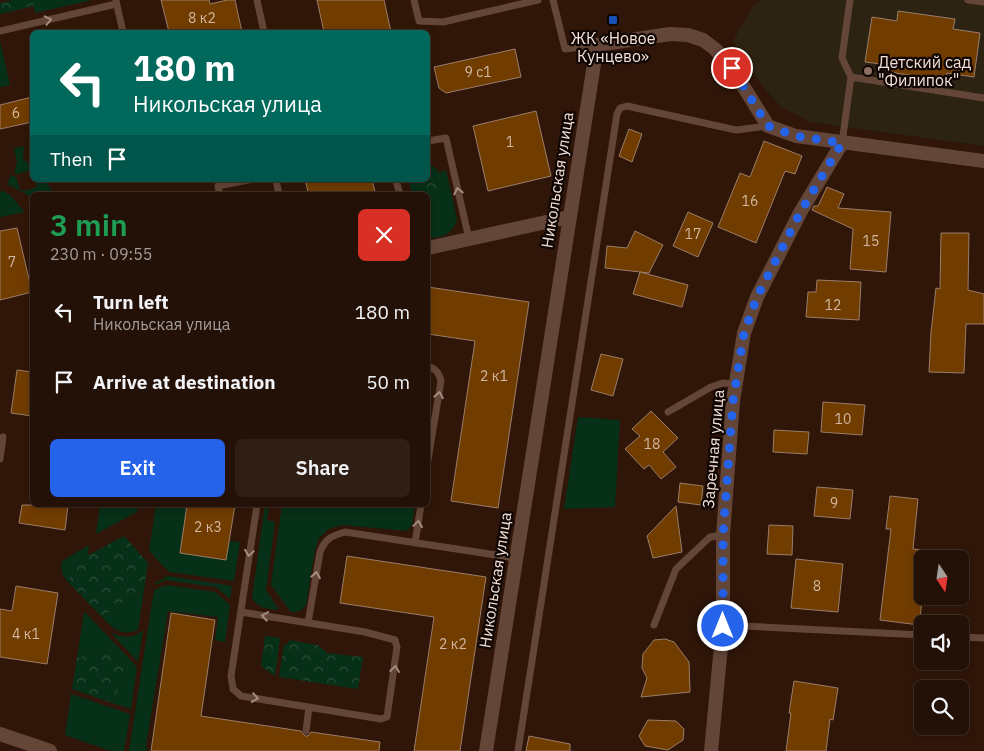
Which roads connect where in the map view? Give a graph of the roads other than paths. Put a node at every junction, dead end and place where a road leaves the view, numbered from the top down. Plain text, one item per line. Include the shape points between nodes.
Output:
1 (256, 0) edge
2 (414, 0) edge
3 (538, 0) edge
4 (553, 0) edge
5 (850, 0) edge
6 (968, 0) edge
7 (116, 2) edge
8 (984, 2) edge
9 (123, 30) edge
10 (264, 30) edge
11 (0, 31) edge
12 (597, 45) junction
13 (851, 77) junction
14 (984, 98) edge
15 (768, 126) junction
16 (430, 141) edge
17 (842, 143) junction
18 (984, 161) edge
19 (238, 182) edge
20 (219, 192) edge
21 (569, 217) junction
22 (469, 239) junction
23 (430, 248) edge
24 (430, 367) edge
25 (735, 384) junction
26 (668, 412) dead end
27 (3, 437) dead end
28 (430, 448) edge
29 (0, 459) edge
30 (257, 507) edge
31 (421, 507) edge
32 (723, 535) junction
33 (416, 543) junction
34 (516, 558) junction
35 (241, 612) junction
36 (308, 623) junction
37 (654, 625) dead end
38 (723, 626) junction
39 (914, 635) edge
40 (969, 637) edge
41 (984, 638) edge
42 (309, 707) junction
43 (306, 731) dead end
44 (0, 734) edge
45 (50, 751) edge
46 (486, 751) edge
47 (518, 751) edge
48 (711, 751) edge

1 - 10 lane
2 - 3 lane via 419,21 444,22
4 - 12 lane via 565,49
5 - 13 lane via 842,58
6 - 8 lane
7 - 9 lane
11 -> 7 lane
12 - 15 street via 670,34 704,40 732,68
12 - 21 street, Никольская улица
13 - 14 lane
13 - 17 lane
15 - 17 street via 796,136
15 - 47 lane via 736,130 627,106 620,108 617,114
22 -> 16 lane via 446,138
17 - 18 street
17 - 25 street, Заречная улица via 801,211 757,297 744,333
19 - 20 lane via 218,186
21 - 22 street
21 - 34 street, Никольская улица
22 - 23 street
28 -> 24 lane via 441,381 438,372
25 - 26 lane via 711,387
25 - 32 street, Заречная улица
27 - 29 lane
30 -> 35 lane
33 -> 31 lane
32 - 37 lane via 710,537 676,569
32 - 38 street, Заречная улица
33 - 34 lane
36 -> 33 lane via 320,552 324,542 333,535 345,532
34 - 46 street, Никольская улица
36 -> 35 lane
35 -> 42 lane via 231,676 233,689 241,696
42 -> 36 lane via 387,718 398,647 396,640 390,638
38 - 39 lane
38 - 48 street, Заречная улица
40 - 41 lane
42 - 43 lane
44 - 45 street

